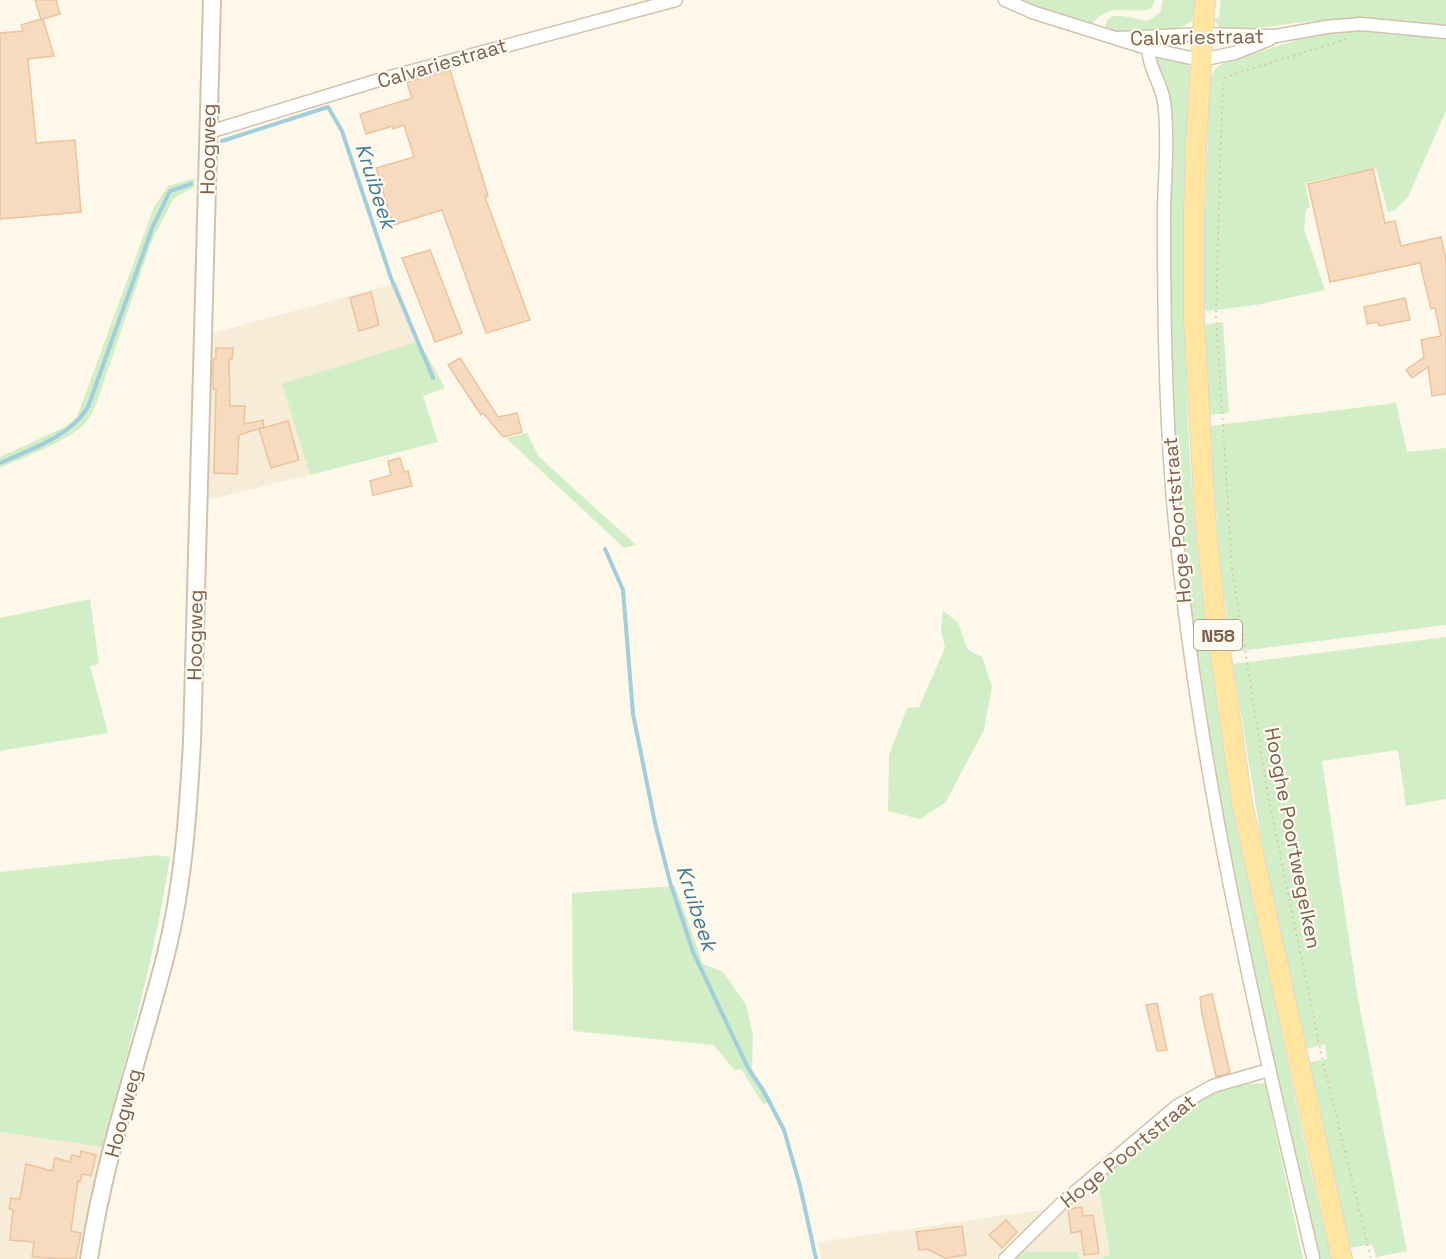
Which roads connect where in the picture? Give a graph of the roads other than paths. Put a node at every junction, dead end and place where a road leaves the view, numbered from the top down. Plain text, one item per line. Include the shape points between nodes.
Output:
1 (212, 0) edge
2 (676, 0) edge
3 (1005, 0) edge
4 (1205, 0) edge
5 (1446, 32) edge
6 (1203, 34) junction
7 (1276, 36) junction
8 (1150, 43) junction
9 (1200, 60) junction
10 (209, 132) junction
11 (1269, 1070) junction
12 (1313, 1257) dead end
13 (89, 1259) edge
14 (1005, 1259) edge
15 (1342, 1259) edge

1 - 10 street, Hoogweg
2 - 10 street, Calvariestraat via 379,80
3 - 8 street, Calvariestraat via 1119,38
4 - 6 main road, N58
5 - 7 street, Calvariestraat via 1361,24
6 - 7 street, Calvariestraat
6 - 8 street, Calvariestraat
6 - 9 main road, N58
7 - 9 street, Calvariestraat via 1235,53
8 - 9 street, Calvariestraat
8 - 11 street, Hoge Poortstraat via 1151,65 1165,105 1168,426 1191,663 1214,807
9 - 15 main road, N58 via 1194,320 1214,608 1242,803
10 - 13 street, Hoogweg via 188,814 165,957 100,1198
11 - 12 street, Hoge Poortstraat
11 - 14 street, Hoge Poortstraat via 1213,1086 1177,1106 1070,1196

